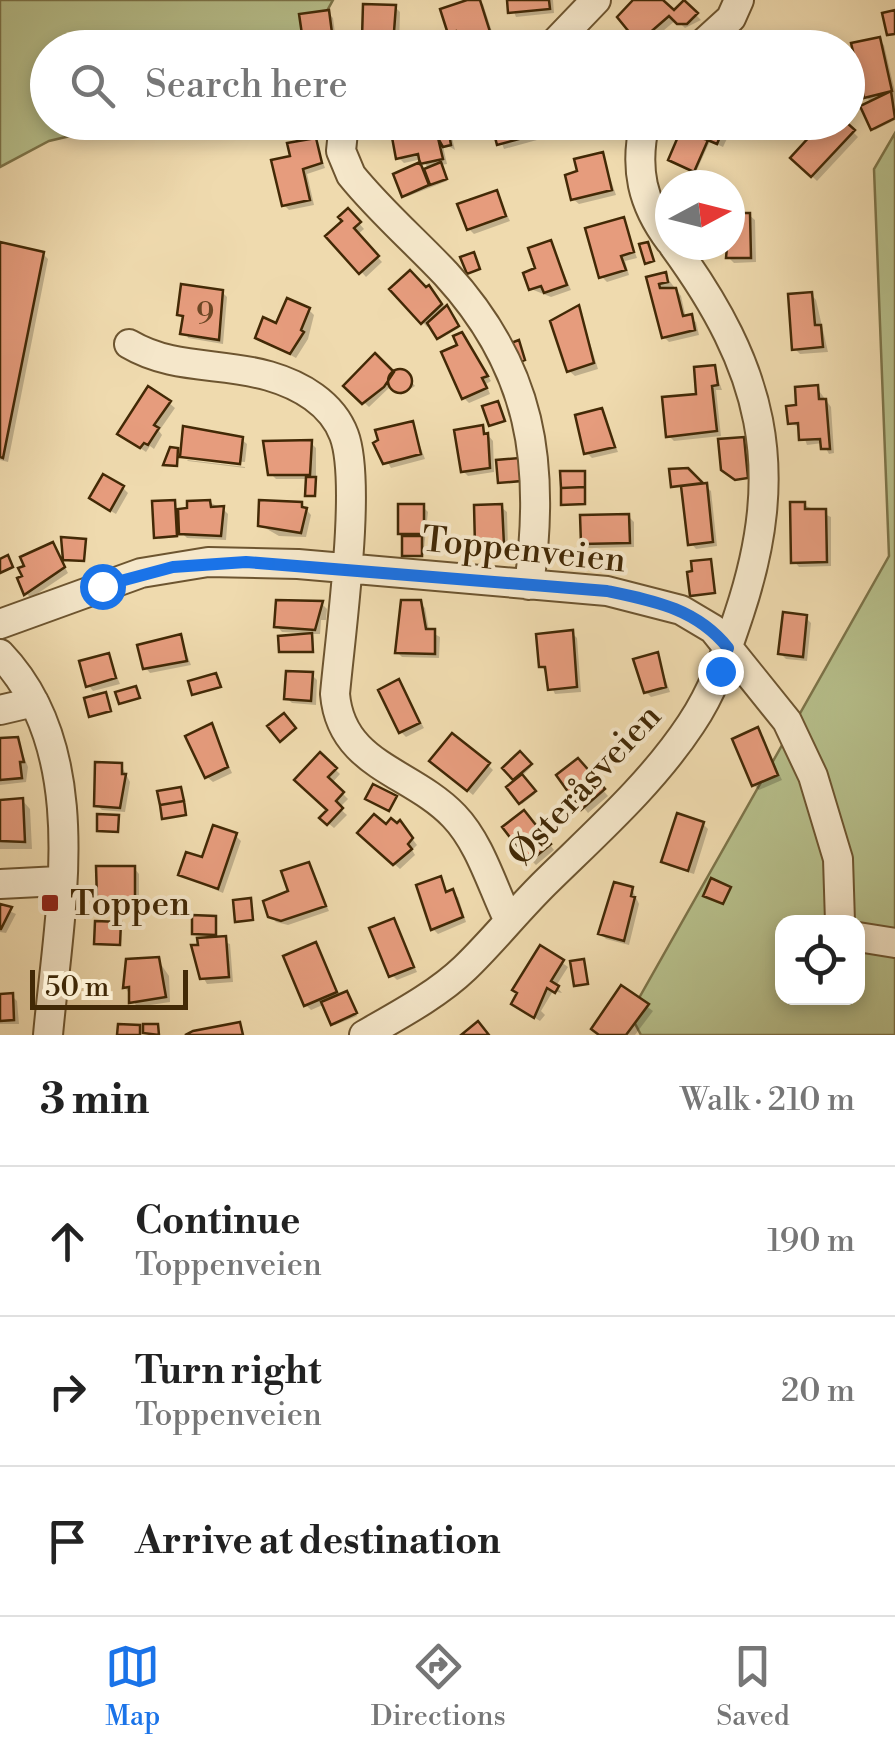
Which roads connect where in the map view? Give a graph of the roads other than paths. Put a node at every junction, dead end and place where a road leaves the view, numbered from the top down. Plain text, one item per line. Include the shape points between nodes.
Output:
1 (596, 0) edge
2 (739, 0) edge
3 (567, 30) edge
4 (718, 30) edge
5 (343, 140) edge
6 (642, 140) edge
7 (655, 218) edge
8 (683, 260) edge
9 (129, 344) dead end
10 (345, 570) junction
11 (529, 585) junction
12 (0, 624) edge
13 (728, 648) junction
14 (0, 654) edge
15 (34, 702) junction
16 (0, 710) edge
17 (59, 881) junction
18 (0, 884) edge
19 (840, 915) edge
20 (508, 919) junction
21 (865, 938) edge
22 (895, 943) edge
23 (397, 1027) edge
24 (48, 1035) edge
25 (364, 1035) edge

1 - 3 street
2 - 4 street
5 - 11 street via 352,175 472,305 515,379 538,472
6 - 7 street, Østeråsveien via 644,201
8 - 13 street, Østeråsveien via 736,344 766,464 752,575
9 - 10 street via 160,360 263,374 318,399 349,452
10 - 11 street, Toppenveien
10 - 12 street, Toppenveien via 246,562 173,567
10 - 20 street via 335,694 341,728 368,759 456,818
11 - 13 street, Toppenveien via 654,601 699,619
13 - 19 street, Toppenveien via 788,721 813,776 838,860
13 - 20 street, Østeråsveien via 712,692 673,749
14 - 15 street
15 - 16 street
15 - 17 street via 55,752 62,816
17 - 18 street
17 - 24 street
20 - 23 street, Østeråsveien via 463,970
21 - 22 street
23 - 25 street, Østeråsveien

